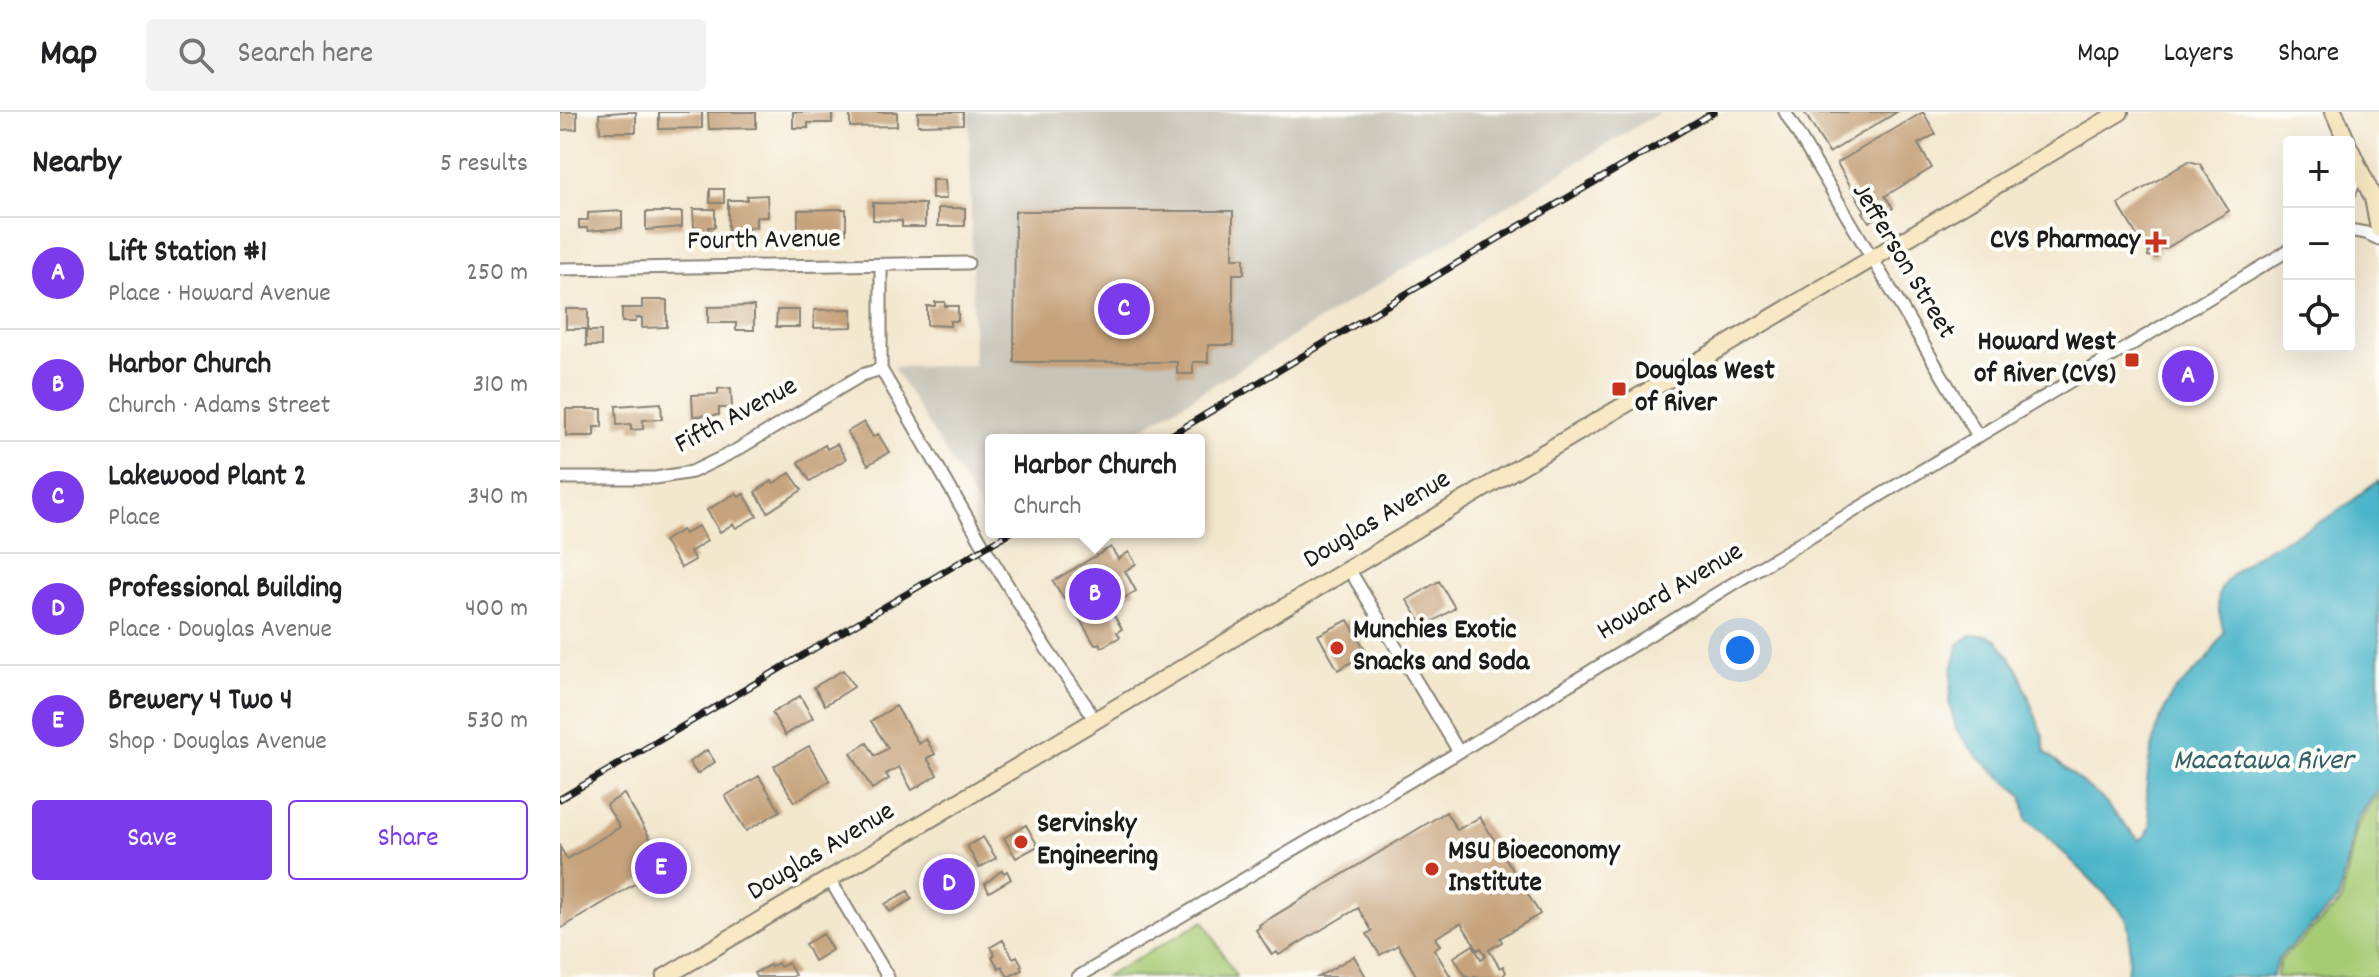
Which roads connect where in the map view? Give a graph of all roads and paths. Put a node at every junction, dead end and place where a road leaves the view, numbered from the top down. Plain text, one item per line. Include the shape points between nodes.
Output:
1 (1785, 112) edge
2 (2120, 112) edge
3 (2334, 112) edge
4 (2344, 136) edge
5 (2355, 162) edge
6 (2359, 172) junction
7 (2355, 181) edge
8 (2376, 201) edge
9 (2379, 229) edge
10 (2355, 231) edge
11 (2379, 239) edge
12 (2283, 254) edge
13 (1872, 259) junction
14 (968, 263) dead end
15 (881, 265) junction
16 (560, 269) edge
17 (881, 369) junction
18 (1978, 436) junction
19 (560, 478) edge
20 (1349, 569) junction
21 (1094, 721) junction
22 (1459, 752) junction
23 (830, 880) junction
24 (665, 977) edge
25 (888, 977) edge
26 (1078, 977) edge

1 - 13 street, Jefferson Street
2 - 13 street, Douglas Avenue
3 - 4 street
5 - 6 street
6 - 7 street
6 - 8 street
8 - 9 street
10 - 11 street
12 - 18 street, Howard Avenue
13 - 18 street, Jefferson Street
13 - 20 street, Douglas Avenue
14 - 15 street, Fourth Avenue
15 - 16 street, Fourth Avenue
15 - 17 street
17 - 19 street, Fifth Avenue via 692,472 655,478
17 - 21 street
18 - 22 street, Howard Avenue
20 - 21 street, Douglas Avenue
20 - 22 street
21 - 23 street, Douglas Avenue
22 - 26 street, Howard Avenue
23 - 24 street, Douglas Avenue
23 - 25 street

